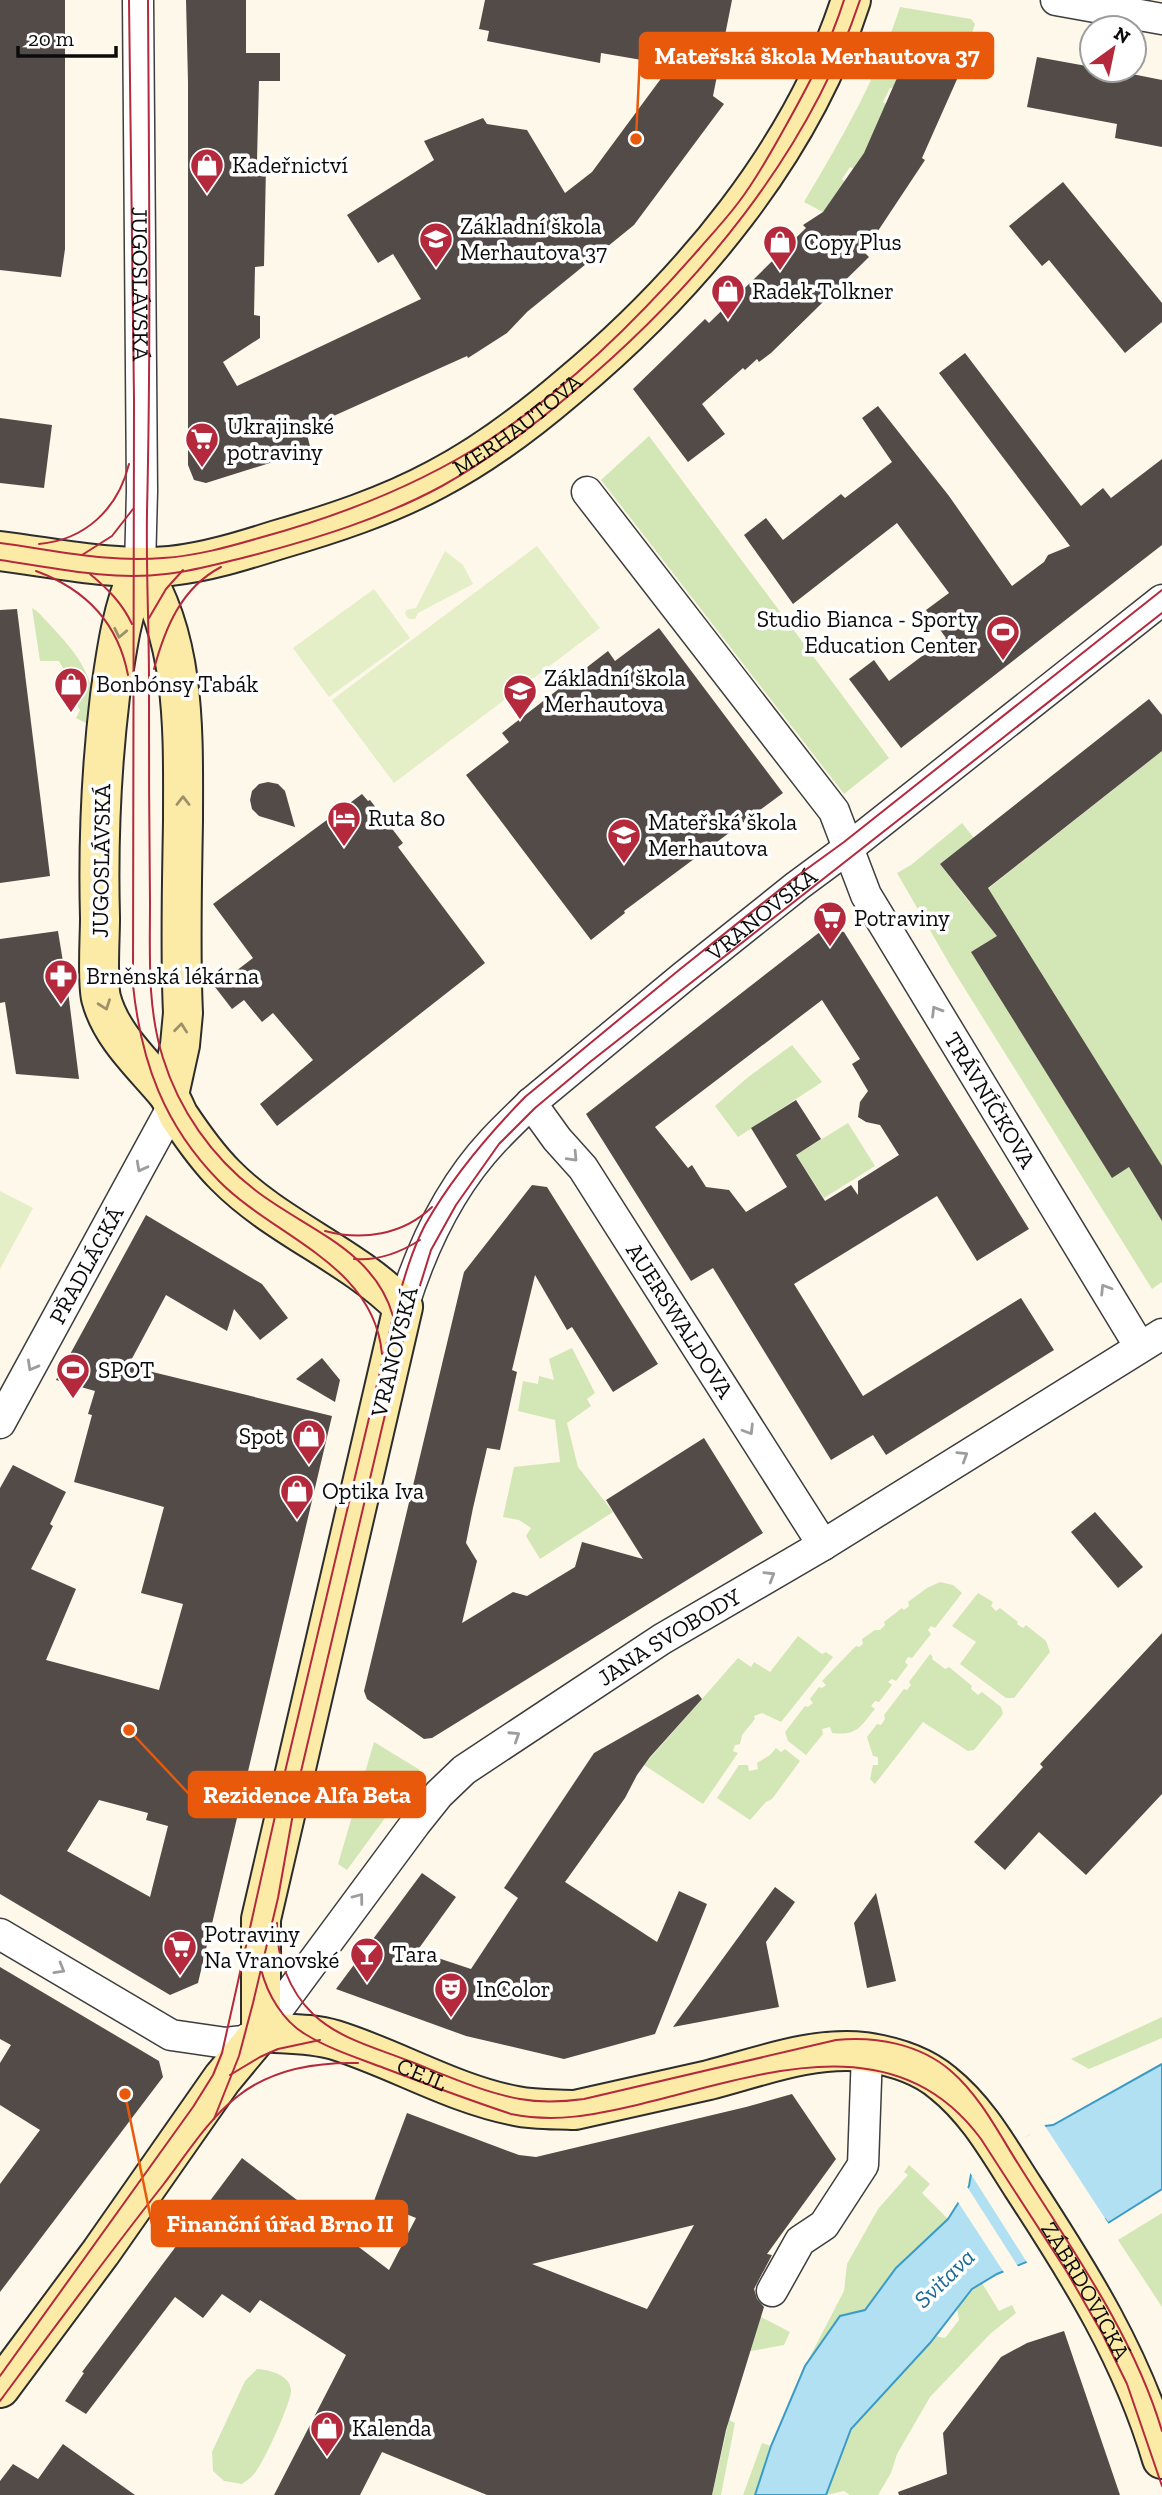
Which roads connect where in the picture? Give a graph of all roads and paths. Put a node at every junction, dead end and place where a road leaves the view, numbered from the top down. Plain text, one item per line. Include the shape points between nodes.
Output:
1 (138, 0) edge
2 (852, 0) edge
3 (1056, 0) edge
4 (1162, 19) edge
5 (587, 492) dead end
6 (0, 551) edge
7 (140, 568) junction
8 (1162, 600) edge
9 (847, 849) junction
10 (171, 1101) junction
11 (531, 1103) junction
12 (403, 1307) junction
13 (1151, 1341) edge
14 (0, 1423) edge
15 (822, 1545) junction
16 (0, 1934) edge
17 (261, 2032) junction
18 (867, 2053) junction
19 (988, 2134) joint
20 (772, 2291) dead end
21 (0, 2388) edge
22 (1159, 2436) edge

1 - 7 street, JUGOSLÁVSKÁ
2 - 7 street, MERHAUTOVA via 816,85 743,207 649,313 520,428 437,479 352,516 224,556
3 - 4 street
5 - 9 street via 828,802
6 - 7 street, MERHAUTOVA
10 -> 7 street via 183,1013 183,743 167,628
7 -> 10 street, JUGOSLÁVSKÁ via 118,642 105,739 98,841 100,996 123,1041
8 - 9 street, VRANOVSKÁ
9 - 11 street, VRANOVSKÁ
13 -> 9 street, TRÁVNÍČKOVA via 866,895
10 - 12 street, JUGOSLÁVSKÁ via 208,1157 248,1196 342,1257
10 -> 14 street, PŘADLÁCKÁ
11 - 12 street, VRANOVSKÁ via 493,1140 451,1198 424,1245
11 -> 15 street, AUERSWALDOVA via 583,1168
12 - 17 street, VRANOVSKÁ via 261,1919
15 -> 13 street, JANA SVOBODY
17 -> 15 street, JANA SVOBODY via 451,1781 662,1639
16 -> 17 street via 171,2035 226,2043
17 - 18 street, CEJL via 333,2040 516,2106 575,2110 804,2056
17 - 21 street via 222,2079
18 - 19 street, CEJL via 904,2062 940,2080 971,2108
18 - 20 street via 863,2165 824,2225 800,2241
19 - 22 street, ZÁBRDOVICKÁ via 1111,2330

